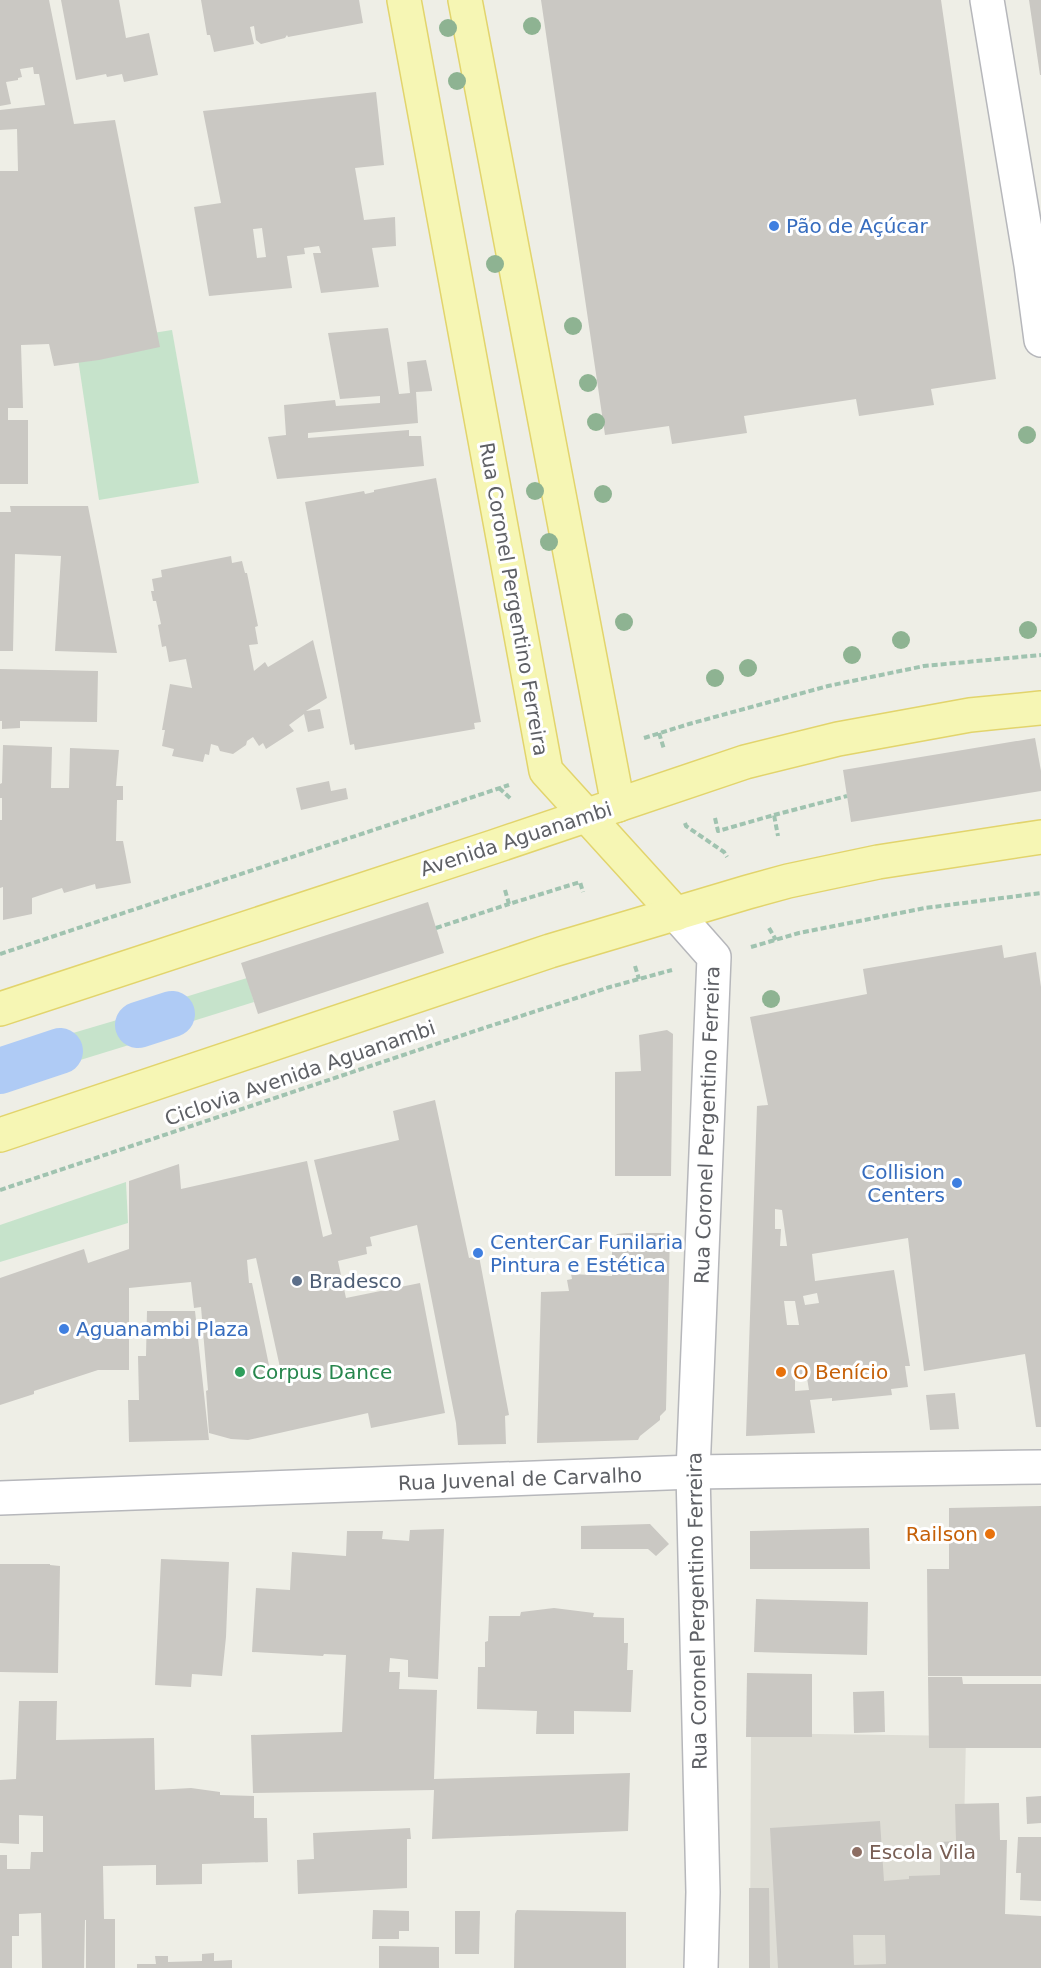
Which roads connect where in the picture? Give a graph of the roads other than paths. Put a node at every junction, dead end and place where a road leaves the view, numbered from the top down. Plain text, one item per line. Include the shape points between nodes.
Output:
1 (404, 0) edge
2 (465, 0) edge
3 (987, 0) edge
4 (1036, 265) edge
5 (1041, 340) edge
6 (1041, 708) edge
7 (618, 805) junction
8 (587, 815) junction
9 (1041, 837) edge
10 (676, 914) junction
11 (0, 1009) edge
12 (0, 1135) edge
13 (1041, 1467) edge
14 (693, 1472) junction
15 (0, 1498) edge
16 (701, 1968) edge

1 - 8 main road, Rua Coronel Pergentino Ferreira via 546,771
2 - 7 main road
3 - 4 street
4 - 5 street
6 - 7 main road, Avenida Aguanambi via 970,715 838,739 745,762
7 - 8 main road, Avenida Aguanambi
8 - 10 main road, Rua Coronel Pergentino Ferreira
8 - 11 main road, Avenida Aguanambi
9 - 10 main road via 878,861 788,881
10 - 12 main road via 550,951
10 - 14 street, Rua Coronel Pergentino Ferreira via 714,957
13 - 14 street, Rua Juvenal de Carvalho
14 - 15 street, Rua Juvenal de Carvalho
14 - 16 street, Rua Coronel Pergentino Ferreira via 703,1892

